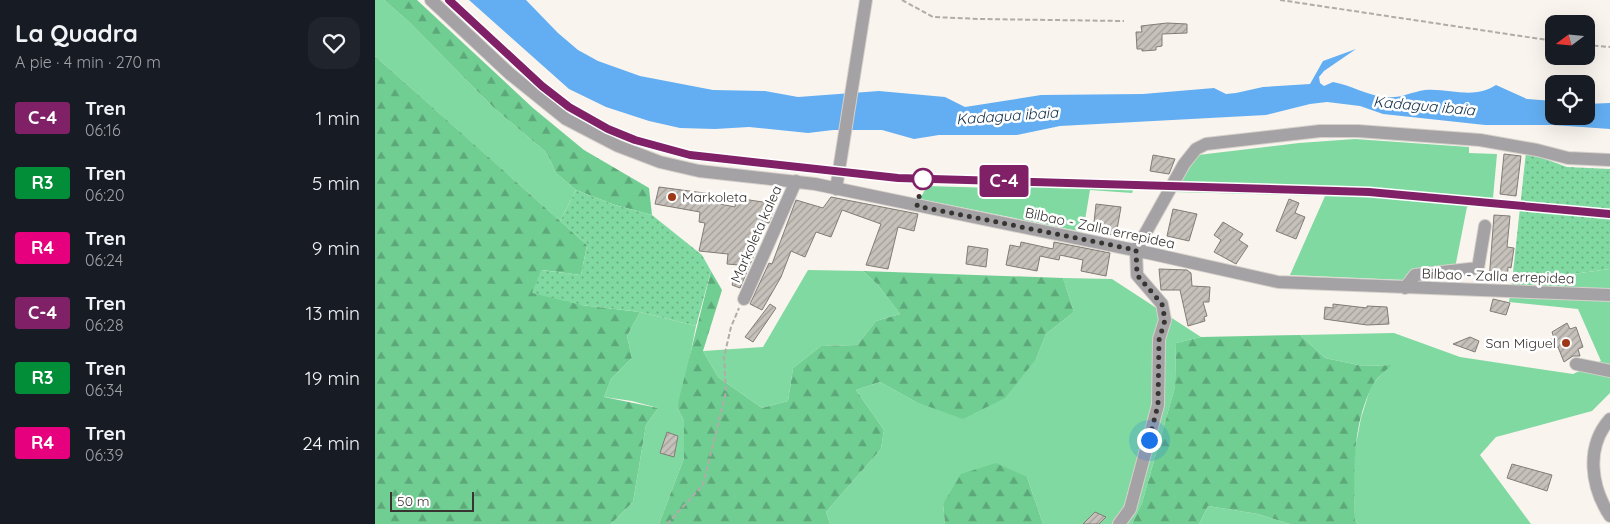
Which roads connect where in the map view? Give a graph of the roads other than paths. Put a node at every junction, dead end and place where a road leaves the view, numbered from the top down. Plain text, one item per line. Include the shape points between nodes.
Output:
1 (431, 0) edge
2 (866, 0) edge
3 (1610, 160) edge
4 (796, 182) junction
5 (836, 189) junction
6 (1485, 226) dead end
7 (1136, 250) junction
8 (1405, 288) junction
9 (1610, 295) edge
10 (744, 300) road end
11 (1575, 364) dead end
12 (1610, 371) edge
13 (1610, 419) edge
14 (1610, 516) edge
15 (1119, 524) edge

1 - 4 street, Bilbao - Zalla errepidea via 538,98 601,139 675,166
2 - 5 street
3 - 7 street via 1568,158 1480,140 1358,130 1206,144 1196,148 1184,164
4 - 5 street, Bilbao - Zalla errepidea
4 - 10 street, Markoleta kalea
5 - 7 street, Bilbao - Zalla errepidea
6 - 8 street via 1478,268 1415,275
7 - 8 street, Bilbao - Zalla errepidea via 1277,282
7 - 15 street via 1137,275 1162,304 1165,320 1159,340 1158,405 1130,509
8 - 9 street, Bilbao - Zalla errepidea
11 - 12 street
13 - 14 street via 1592,463 1599,499

